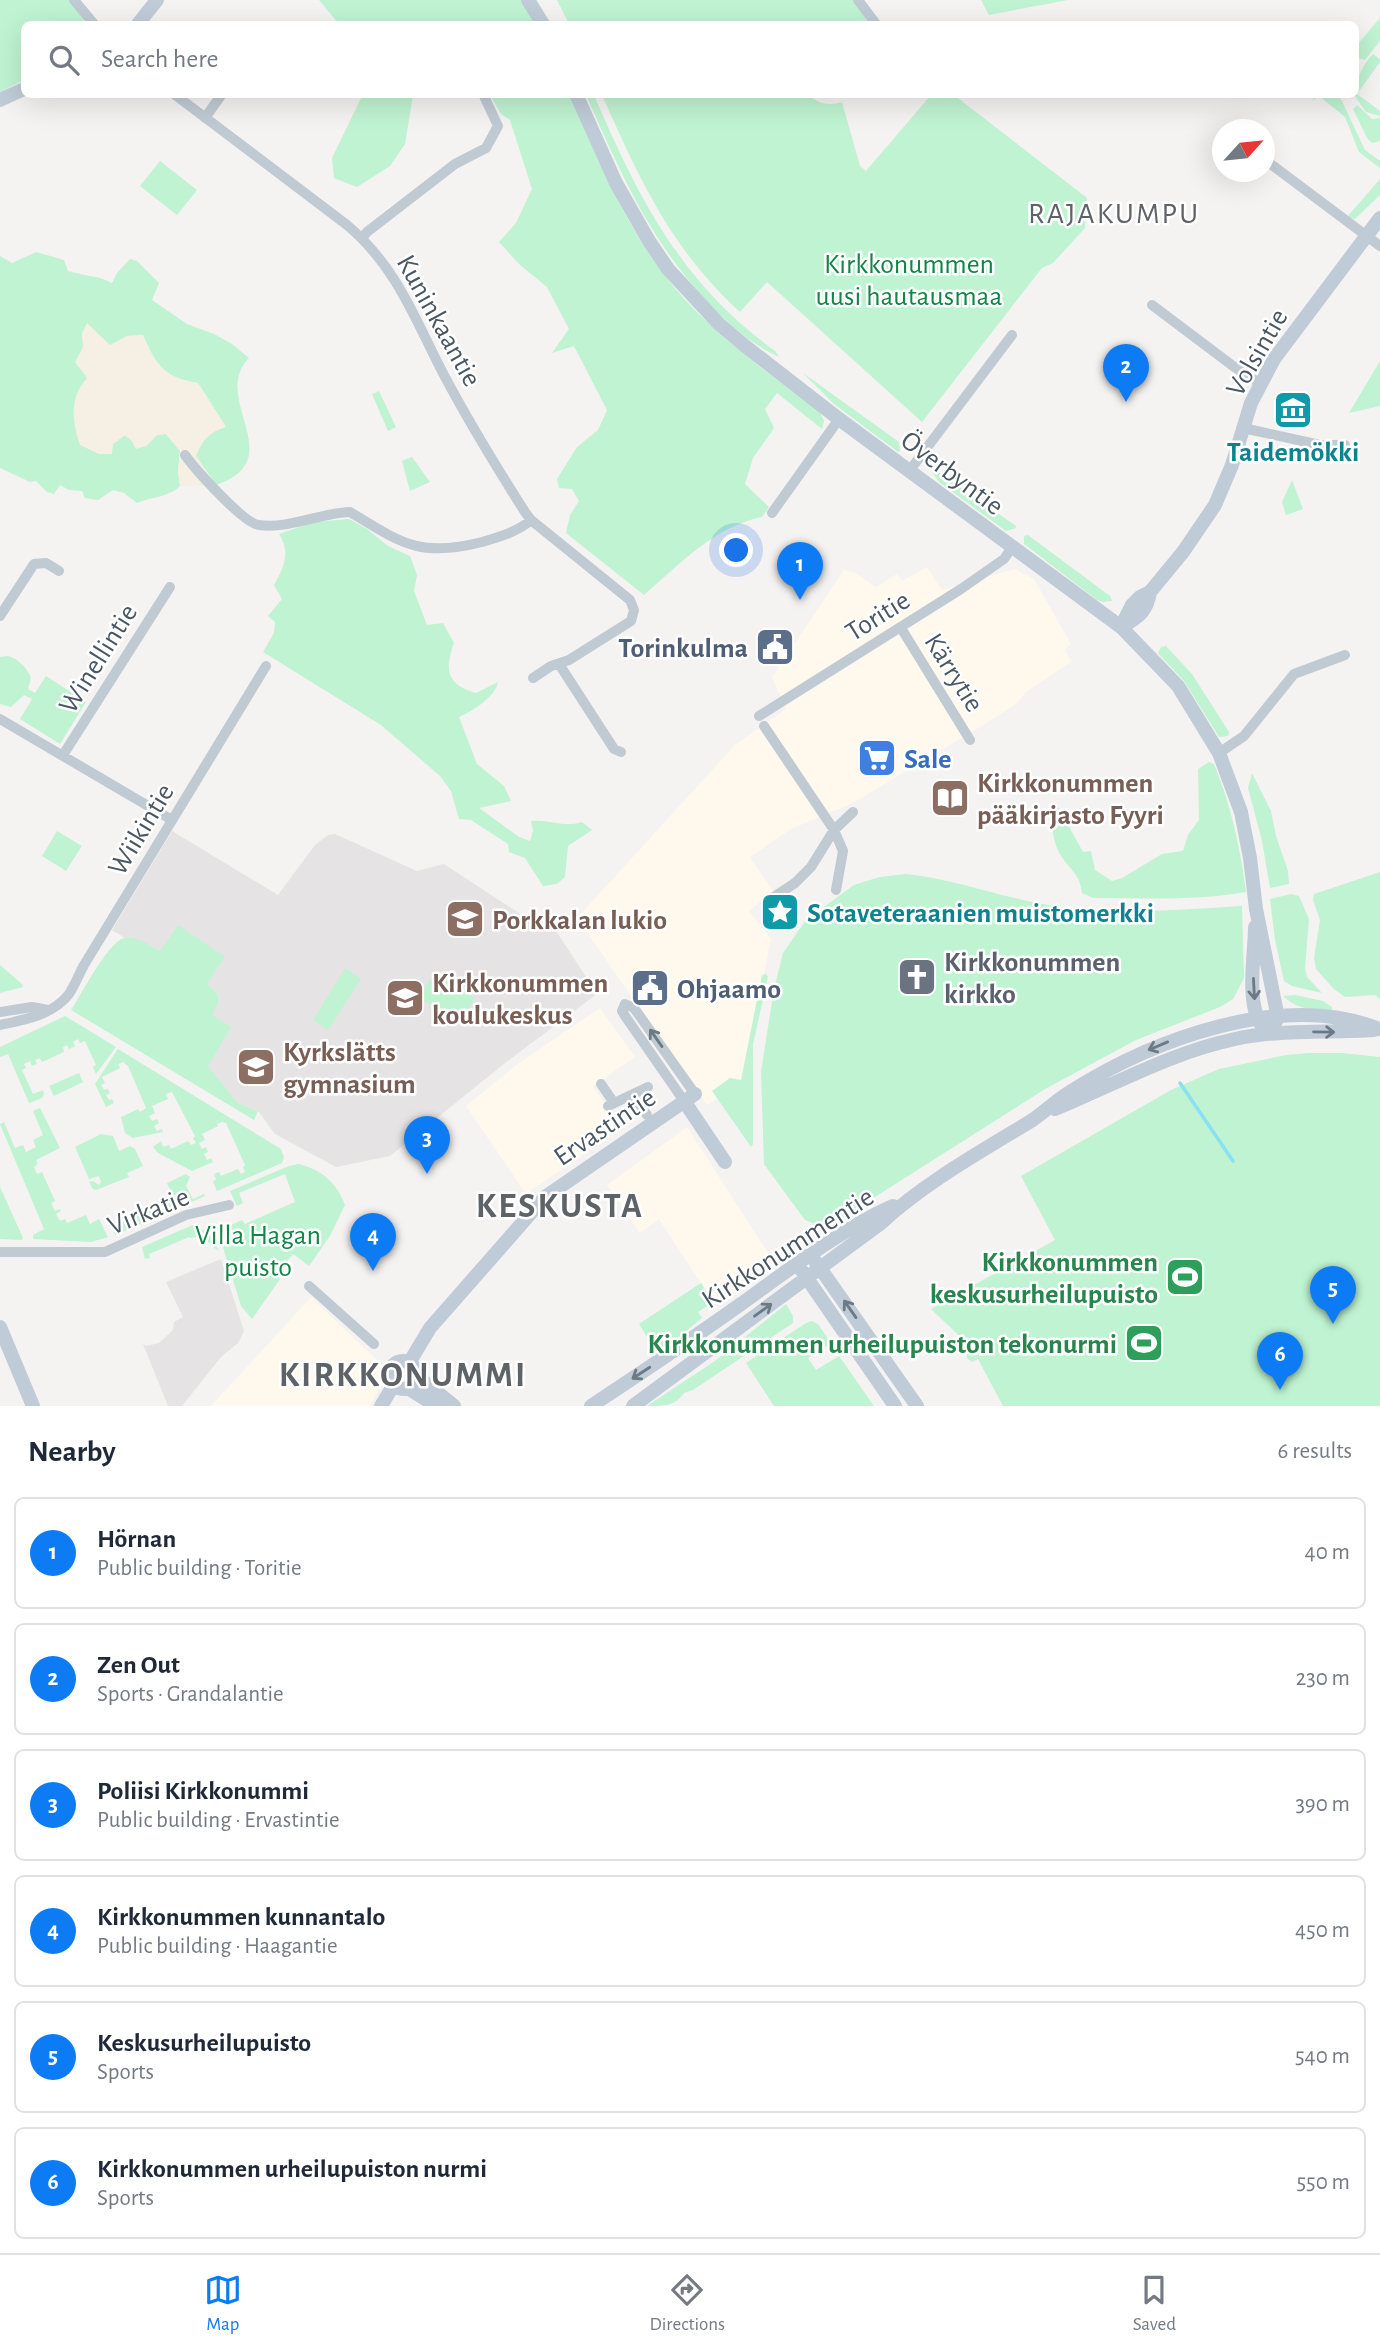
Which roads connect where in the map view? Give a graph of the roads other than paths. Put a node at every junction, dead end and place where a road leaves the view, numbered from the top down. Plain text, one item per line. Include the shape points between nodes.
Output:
1 (74, 0) edge
2 (157, 0) edge
3 (528, 0) edge
4 (858, 0) edge
5 (92, 21) edge
6 (139, 21) edge
7 (541, 21) edge
8 (874, 21) edge
9 (21, 90) edge
10 (178, 98) edge
11 (219, 98) edge
12 (485, 98) edge
13 (578, 98) edge
14 (0, 100) edge
15 (205, 118) junction
16 (1275, 167) edge
17 (1380, 218) edge
18 (1366, 237) junction
19 (362, 238) junction
20 (1380, 246) edge
21 (1152, 305) dead end
22 (1012, 335) dead end
23 (1259, 383) junction
24 (839, 419) junction
25 (1243, 428) junction
26 (1345, 445) dead end
27 (185, 455) dead end
28 (910, 470) junction
29 (772, 513) dead end
30 (531, 520) junction
31 (1013, 546) junction
32 (59, 571) dead end
33 (170, 587) dead end
34 (0, 616) edge
35 (1121, 627) junction
36 (901, 628) junction
37 (1345, 655) dead end
38 (559, 664) junction
39 (266, 666) dead end
40 (533, 678) dead end
41 (0, 719) edge
42 (970, 740) dead end
43 (621, 752) dead end
44 (1219, 753) junction
45 (63, 755) junction
46 (851, 812) dead end
47 (172, 820) junction
48 (833, 829) junction
49 (836, 890) dead end
50 (774, 897) dead end
51 (1256, 909) junction
52 (48, 1010) junction
53 (0, 1012) edge
54 (1278, 1018) junction
55 (1257, 1020) junction
56 (0, 1025) edge
57 (1379, 1029) edge
58 (1269, 1033) junction
59 (601, 1084) dead end
60 (648, 1087) dead end
61 (632, 1095) junction
62 (689, 1097) junction
63 (646, 1115) dead end
64 (1041, 1115) junction
65 (725, 1162) dead end
66 (229, 1205) dead end
67 (0, 1252) edge
68 (816, 1261) junction
69 (797, 1264) junction
70 (807, 1278) junction
71 (309, 1286) dead end
72 (0, 1327) edge
73 (374, 1343) dead end
74 (409, 1363) junction
75 (406, 1383) junction
76 (33, 1406) edge
77 (381, 1406) edge
78 (436, 1406) edge
79 (454, 1406) edge
80 (591, 1406) edge
81 (633, 1406) edge
82 (895, 1406) edge
83 (917, 1406) edge

1 - 5 street
2 - 6 street
3 - 7 street
4 - 8 street
9 - 14 street
10 - 15 street, Kuninkaantie
11 - 15 street
12 - 19 street via 498,126 486,148 455,164
13 - 24 street, Överbyntie via 631,212 668,269 719,324
15 - 19 street, Kuninkaantie
16 - 18 street
17 - 18 street, Volsintie
18 - 20 street
18 - 23 street, Volsintie
19 - 30 street, Kuninkaantie via 399,285 460,404
21 - 23 street
22 - 28 street
23 - 25 street, Volsintie
24 - 28 street, Överbyntie
24 - 29 street
25 - 26 street via 1320,445
25 - 35 street, Volsintie via 1215,505 1150,592 1143,613
27 - 30 street via 246,519 261,526 350,512 406,544 445,550 501,536
28 - 31 street, Överbyntie
30 - 38 street, Kuninkaantie via 630,600 634,610 631,621
31 - 35 street, Överbyntie
31 - 36 street, Toritie via 1004,559
32 - 34 street via 46,563 34,564
33 - 45 street, Winellintie
35 - 44 street, Överbyntie via 1178,686
36 - 42 street, Kärrytie
36 - 48 street, Toritie via 761,721
37 - 44 street via 1294,674 1244,736
38 - 40 street
38 - 43 street via 614,749
39 - 47 street, Wiikintie
41 - 45 street
44 - 51 street, Överbyntie via 1246,833
45 - 47 street
46 - 48 street
47 - 52 street, Wiikintie via 68,995
48 - 49 street via 843,851
48 - 50 street via 811,867
51 - 54 street, Överbyntie
51 -> 55 street, Överbyntie via 1253,992
52 - 53 street via 32,1007
52 - 56 street, Wiikintie
54 - 55 street, Kirkkonummentie
54 - 57 street, Kirkkonummentie via 1335,1017
54 - 58 street
55 - 58 street
55 -> 64 street, Kirkkonummentie via 1204,1030 1151,1049 1066,1093
58 -> 57 street, Kirkkonummentie
58 - 64 street, Kirkkonummentie via 1170,1057
59 - 61 street via 611,1105
60 - 61 street
61 - 63 street
62 -> 62 street via 634,1008 625,1004 625,1016
62 - 65 street
62 - 74 street, Ervastintie via 545,1197 430,1328
64 - 68 street, Kirkkonummentie via 905,1201 881,1223
66 - 67 street, Virkatie via 186,1215 105,1252
68 - 69 street, Kirkkonummentie
68 - 70 street, Kirkkonummentie
83 -> 68 street
69 - 70 street
69 -> 80 street, Kirkkonummentie
81 -> 70 street, Kirkkonummentie
70 - 82 street
71 - 73 street
72 - 76 street
74 - 75 street via 415,1368
74 - 75 street, Ervastintie via 396,1363 390,1369 389,1378
75 - 77 street
75 - 78 street
75 - 79 street

